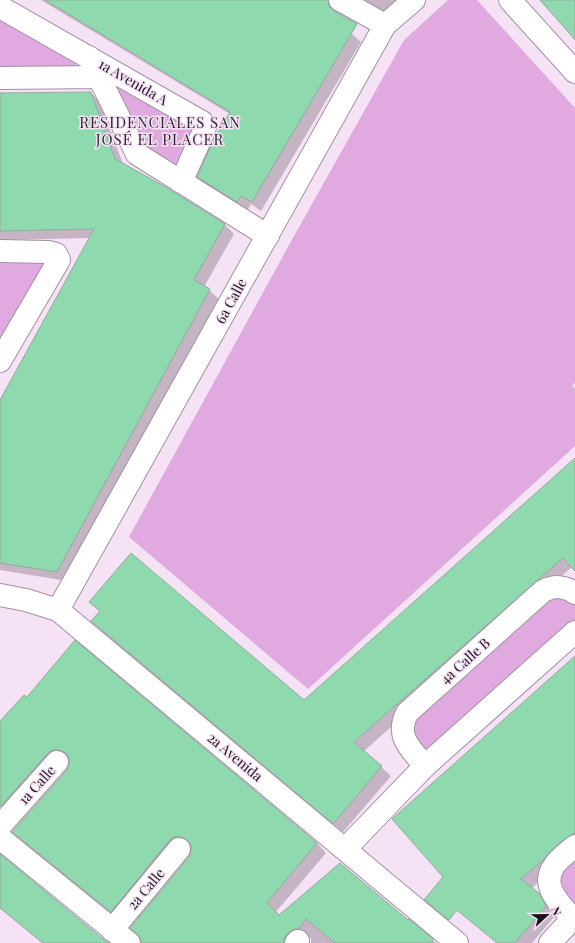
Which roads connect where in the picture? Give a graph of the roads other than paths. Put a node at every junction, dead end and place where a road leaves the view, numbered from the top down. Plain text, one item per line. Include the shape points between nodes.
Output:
1 (340, 0) edge
2 (414, 0) edge
3 (510, 0) edge
4 (0, 7) edge
5 (385, 26) junction
6 (89, 57) junction
7 (575, 72) edge
8 (99, 77) junction
9 (0, 78) edge
10 (181, 182) junction
11 (268, 236) junction
12 (0, 251) edge
13 (0, 361) edge
14 (575, 593) edge
15 (0, 594) edge
16 (58, 610) junction
17 (575, 632) edge
18 (57, 762) dead end
19 (425, 766) junction
20 (0, 826) edge
21 (0, 838) edge
22 (575, 846) edge
23 (179, 849) dead end
24 (345, 849) junction
25 (574, 917) edge
26 (120, 936) edge
27 (457, 943) edge
28 (550, 943) edge

1 - 5 street
2 - 5 street, 6a Calle
3 - 7 street
4 - 6 street, 1a Avenida A
5 - 11 street, 6a Calle
6 - 8 street, 1a Avenida A
6 - 10 street, 1a Avenida A via 202,122 204,131
8 - 9 street
8 - 10 street, 1a Avenida A via 137,154
10 - 11 street, 1a Avenida A
11 - 16 street, 6a Calle
12 - 13 street via 48,252 56,254 59,260
14 - 19 street, 4a Calle B via 558,586 543,591 408,713 402,728 403,736
15 - 16 street, 2a Avenida
16 - 24 street, 2a Avenida
17 - 19 street
18 - 20 street, 1a Calle
19 - 24 street
21 - 26 street
22 - 25 street via 554,866 549,881 554,896
23 - 26 street, 2a Calle
24 - 27 street, 2a Avenida
25 - 28 street

